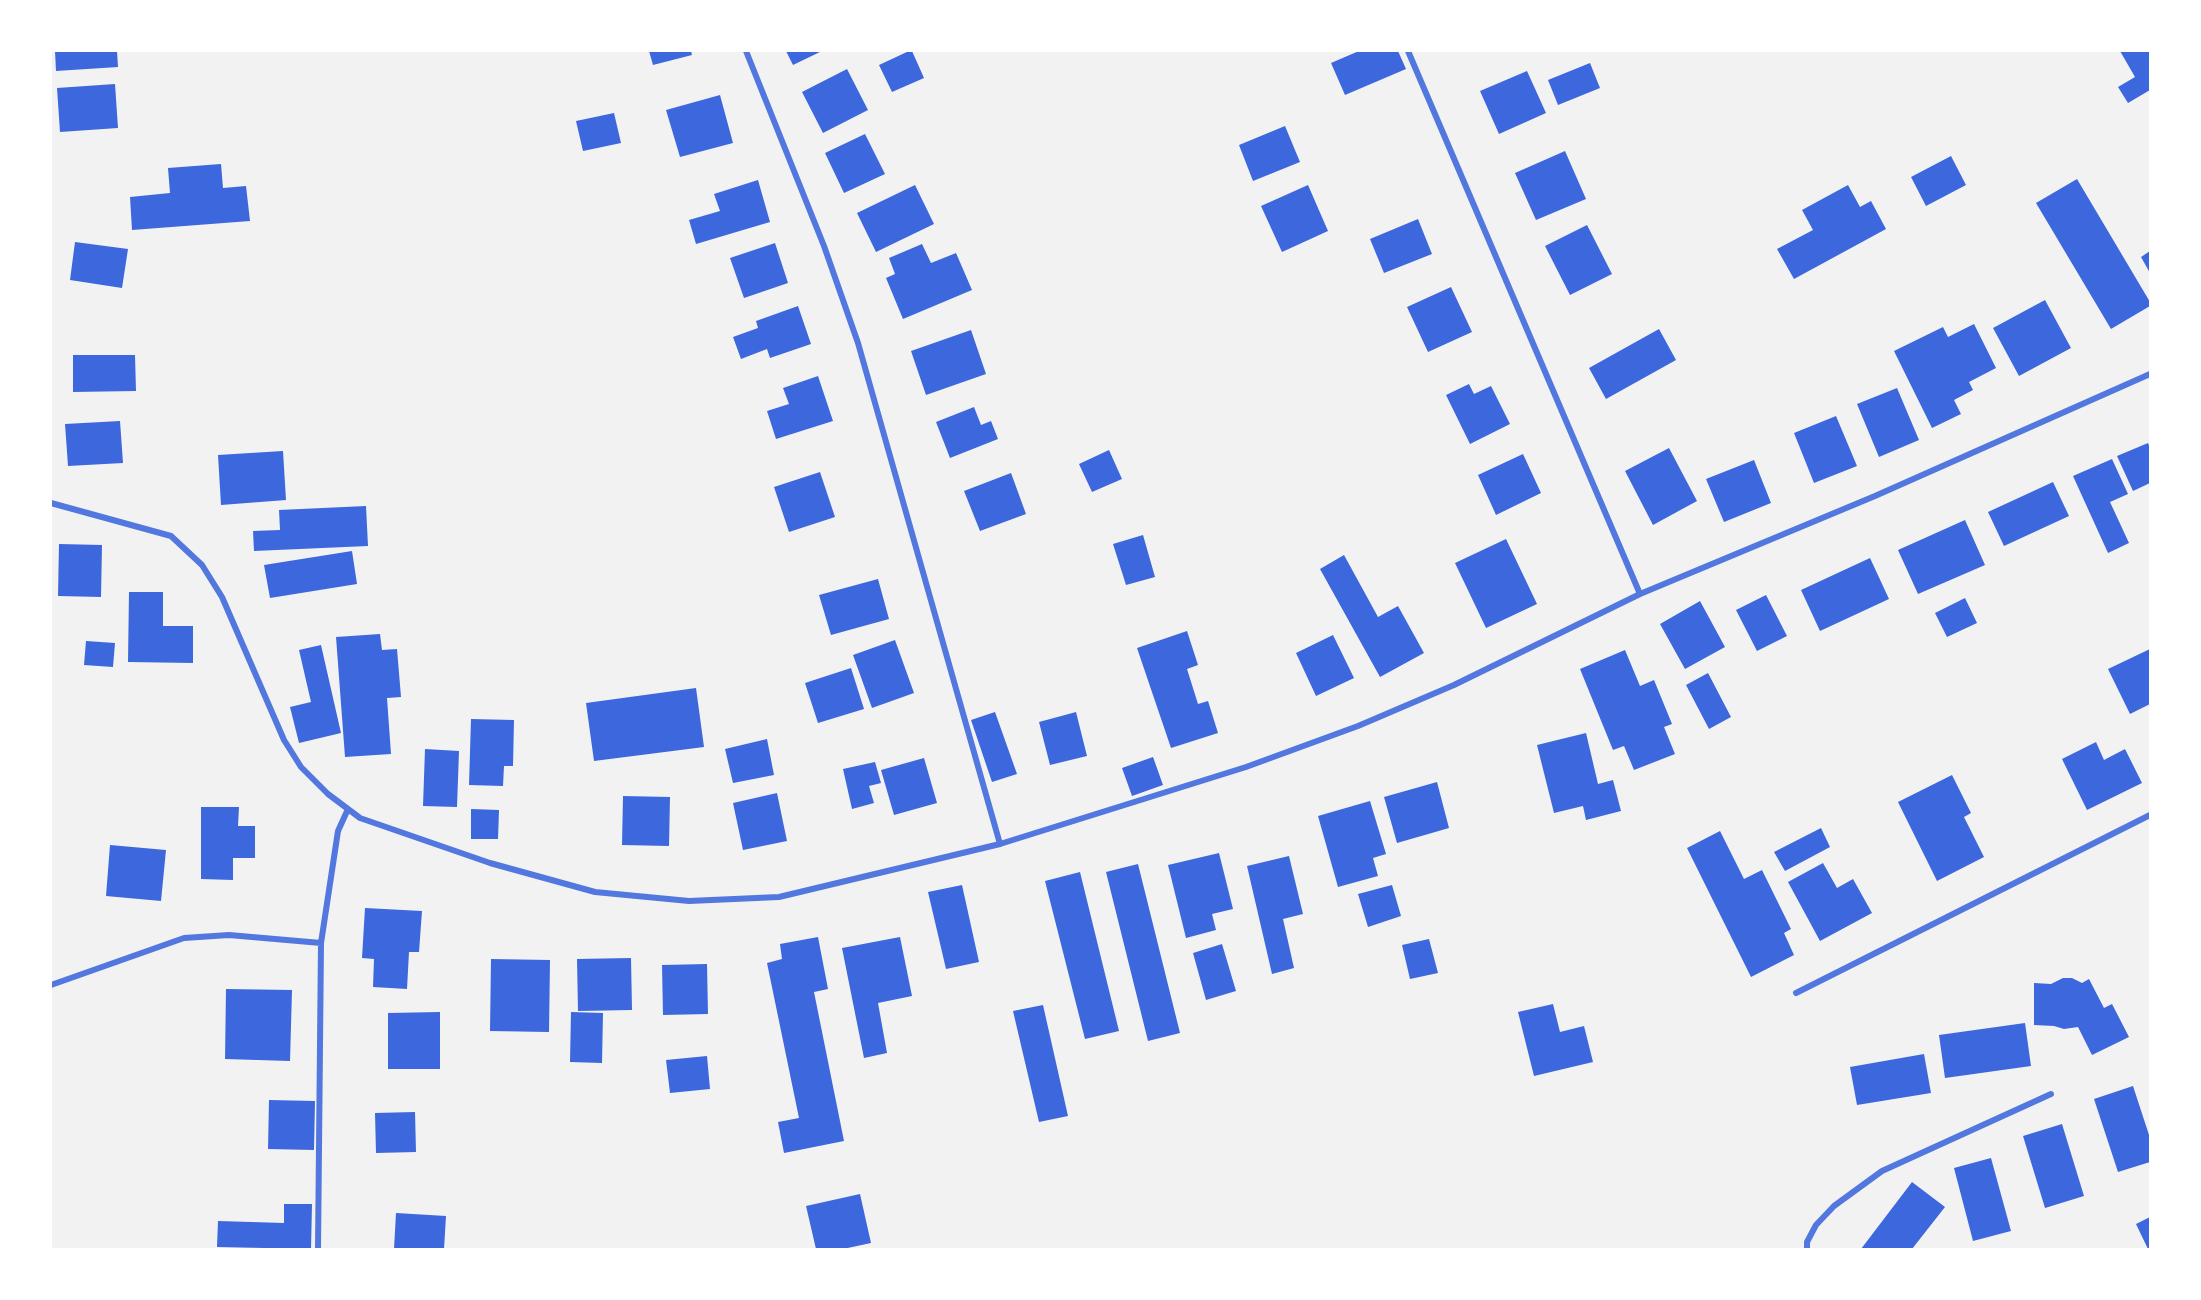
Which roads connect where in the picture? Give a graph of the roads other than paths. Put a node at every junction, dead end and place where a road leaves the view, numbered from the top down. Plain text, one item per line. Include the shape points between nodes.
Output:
1 (746, 51) edge
2 (1408, 51) edge
3 (2150, 374) edge
4 (51, 503) edge
5 (1640, 594) junction
6 (348, 809) junction
7 (2150, 815) edge
8 (1000, 844) junction
9 (321, 943) junction
10 (51, 985) edge
11 (1796, 993) dead end
12 (2051, 1094) dead end
13 (318, 1249) edge
14 (1807, 1249) edge

1 - 8 street via 858,343
2 - 5 street
3 - 5 street via 1875,496
4 - 6 street via 171,536 202,565 222,597 284,740 301,767
5 - 8 street via 1454,685 1359,726 1246,767
6 - 8 street via 360,818 490,863 595,892 689,901 779,897
6 - 9 street via 338,831
7 - 11 street
9 - 10 street via 229,935 184,938
9 - 13 street
12 - 14 street via 1882,1171 1834,1206 1816,1225

